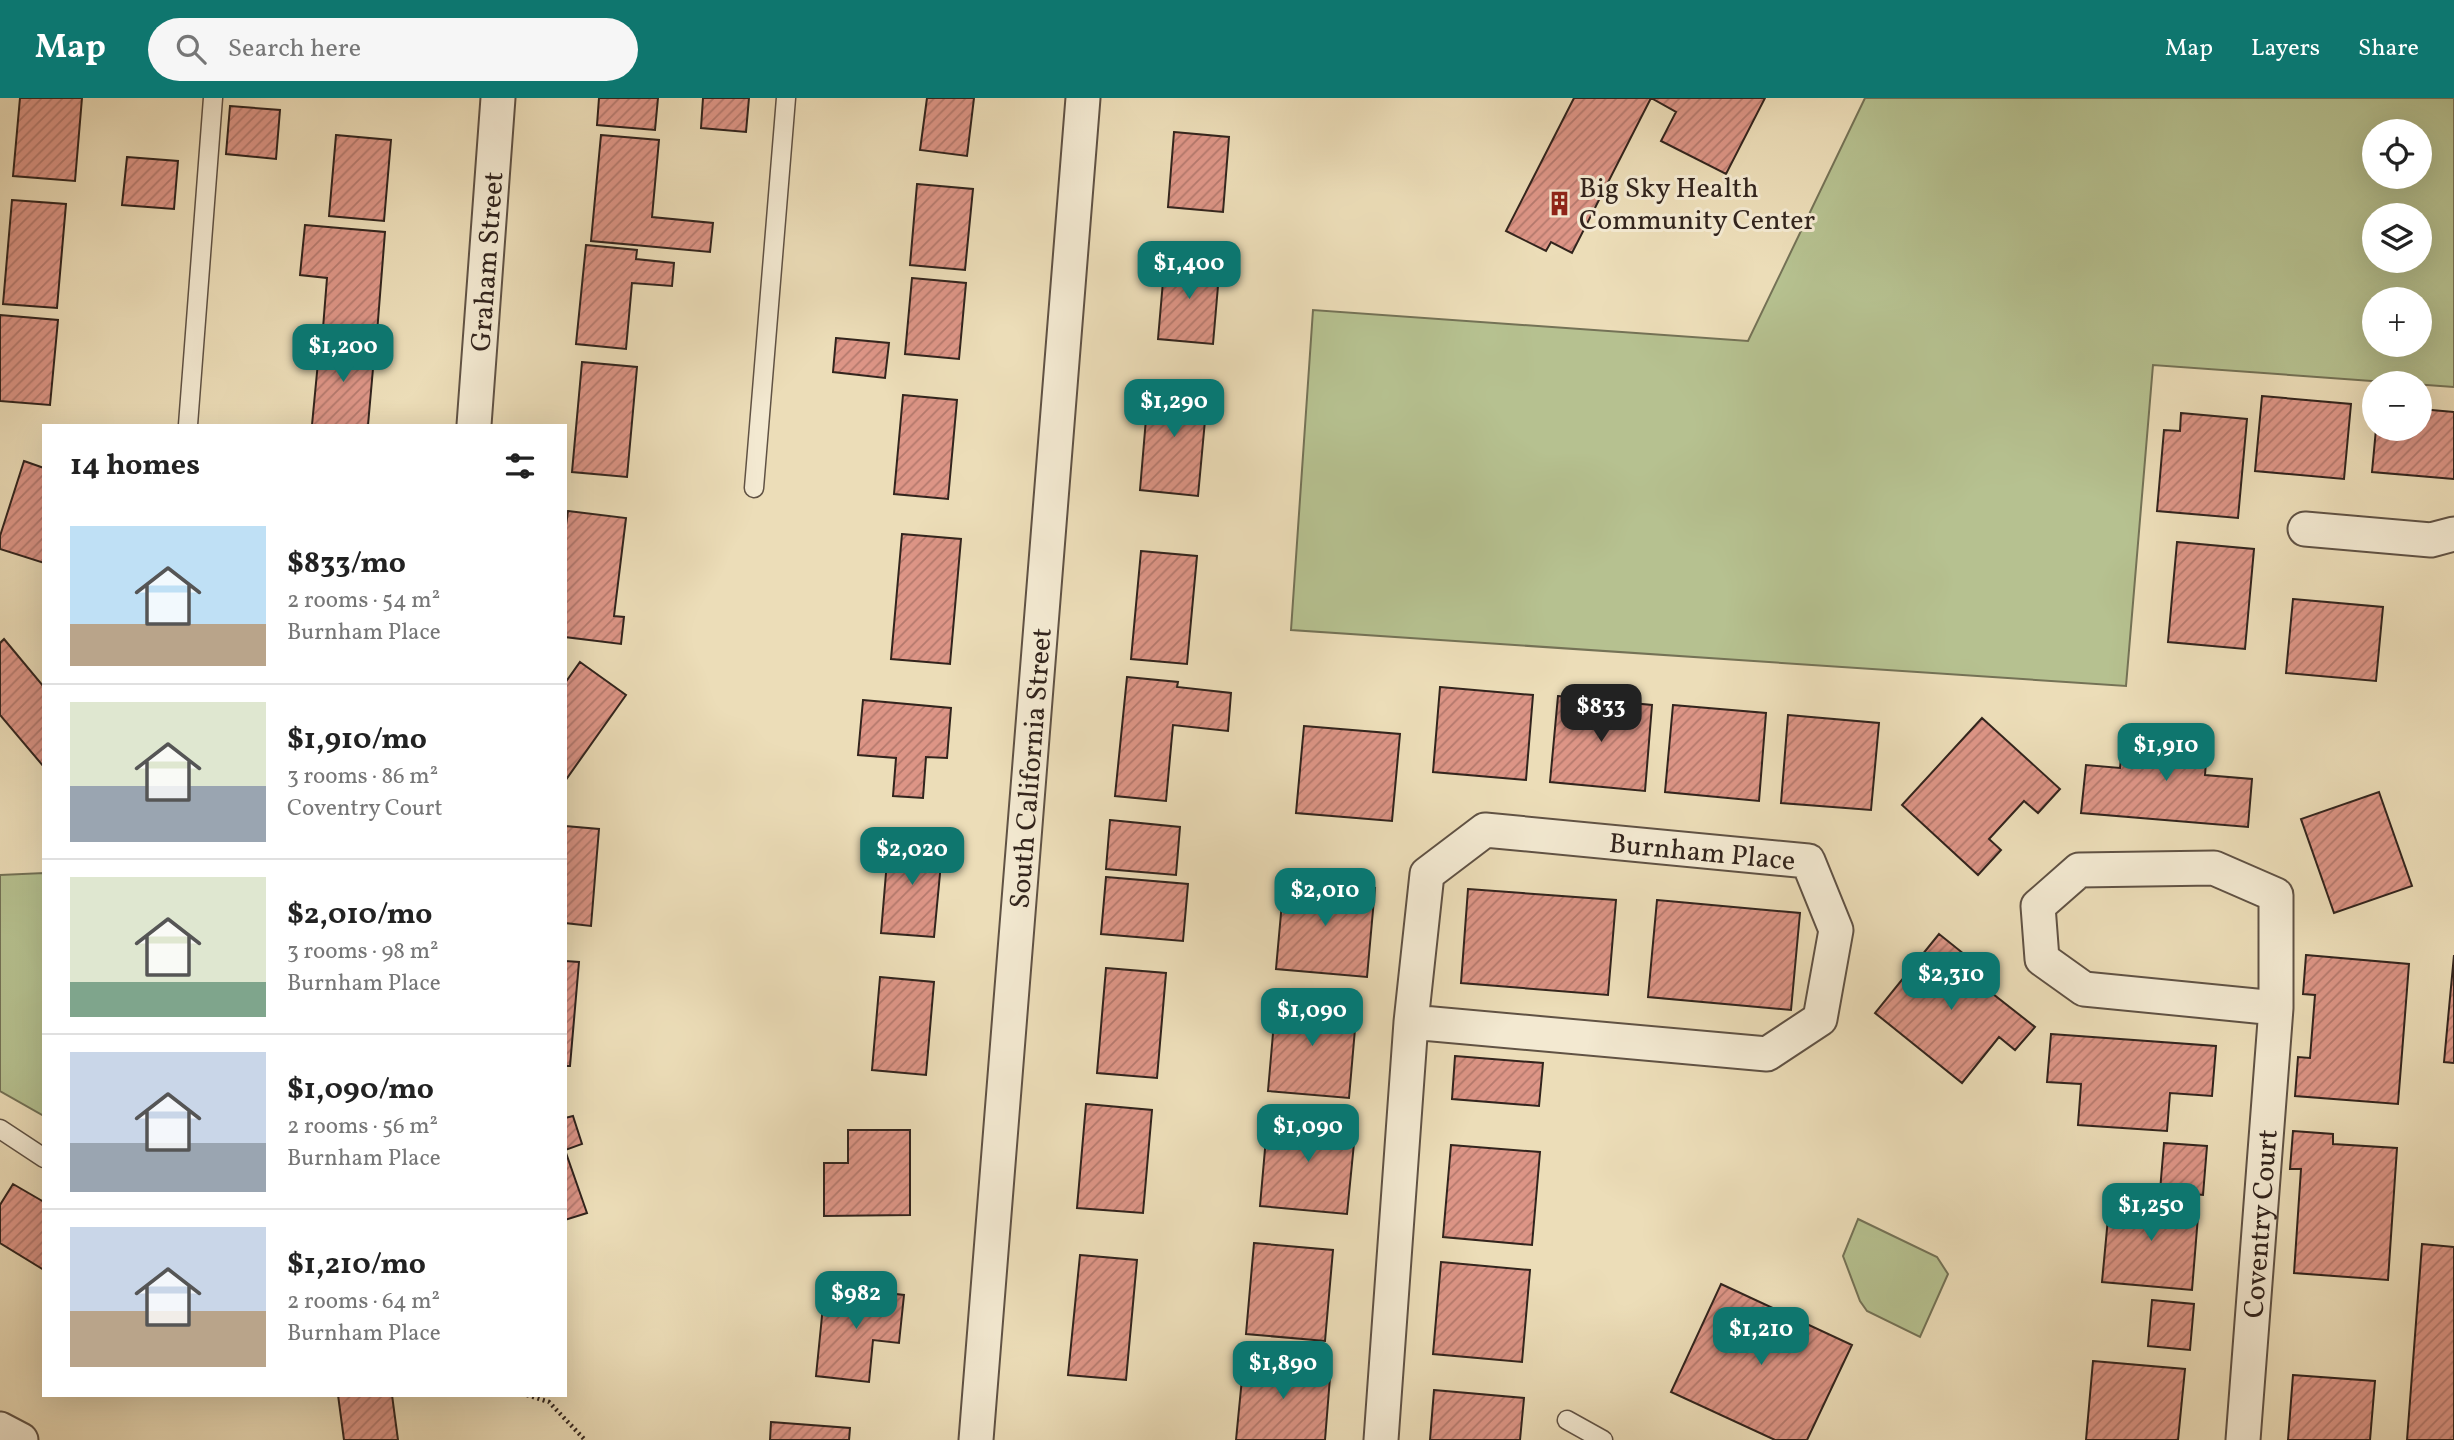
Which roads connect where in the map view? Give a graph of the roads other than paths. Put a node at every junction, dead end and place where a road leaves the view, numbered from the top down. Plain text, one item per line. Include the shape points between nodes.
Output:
1 (213, 98) edge
2 (498, 98) edge
3 (786, 98) edge
4 (1083, 98) edge
5 (188, 424) edge
6 (474, 424) edge
7 (754, 488) dead end
8 (2305, 529) dead end
9 (2454, 534) edge
10 (2276, 1008) junction
11 (1411, 1022) junction
12 (0, 1129) edge
13 (42, 1157) edge
14 (1567, 1420) dead end
15 (0, 1429) edge
16 (21, 1440) edge
17 (976, 1440) edge
18 (1381, 1440) edge
19 (1603, 1440) edge
20 (2244, 1440) edge

1 - 5 lane
2 - 6 street, Graham Street
3 - 7 lane
4 - 17 street, South California Street
8 - 9 street via 2431,540
10 - 10 street, Coventry Court via 2276,895 2214,868 2079,870 2038,906 2042,959 2084,989
10 - 20 street, Coventry Court
11 - 11 street, Burnham Place via 1427,874 1485,830 1808,861 1836,930 1821,1019 1767,1054
11 - 18 street, Burnham Place
12 - 13 lane
14 - 19 lane
15 - 16 street

